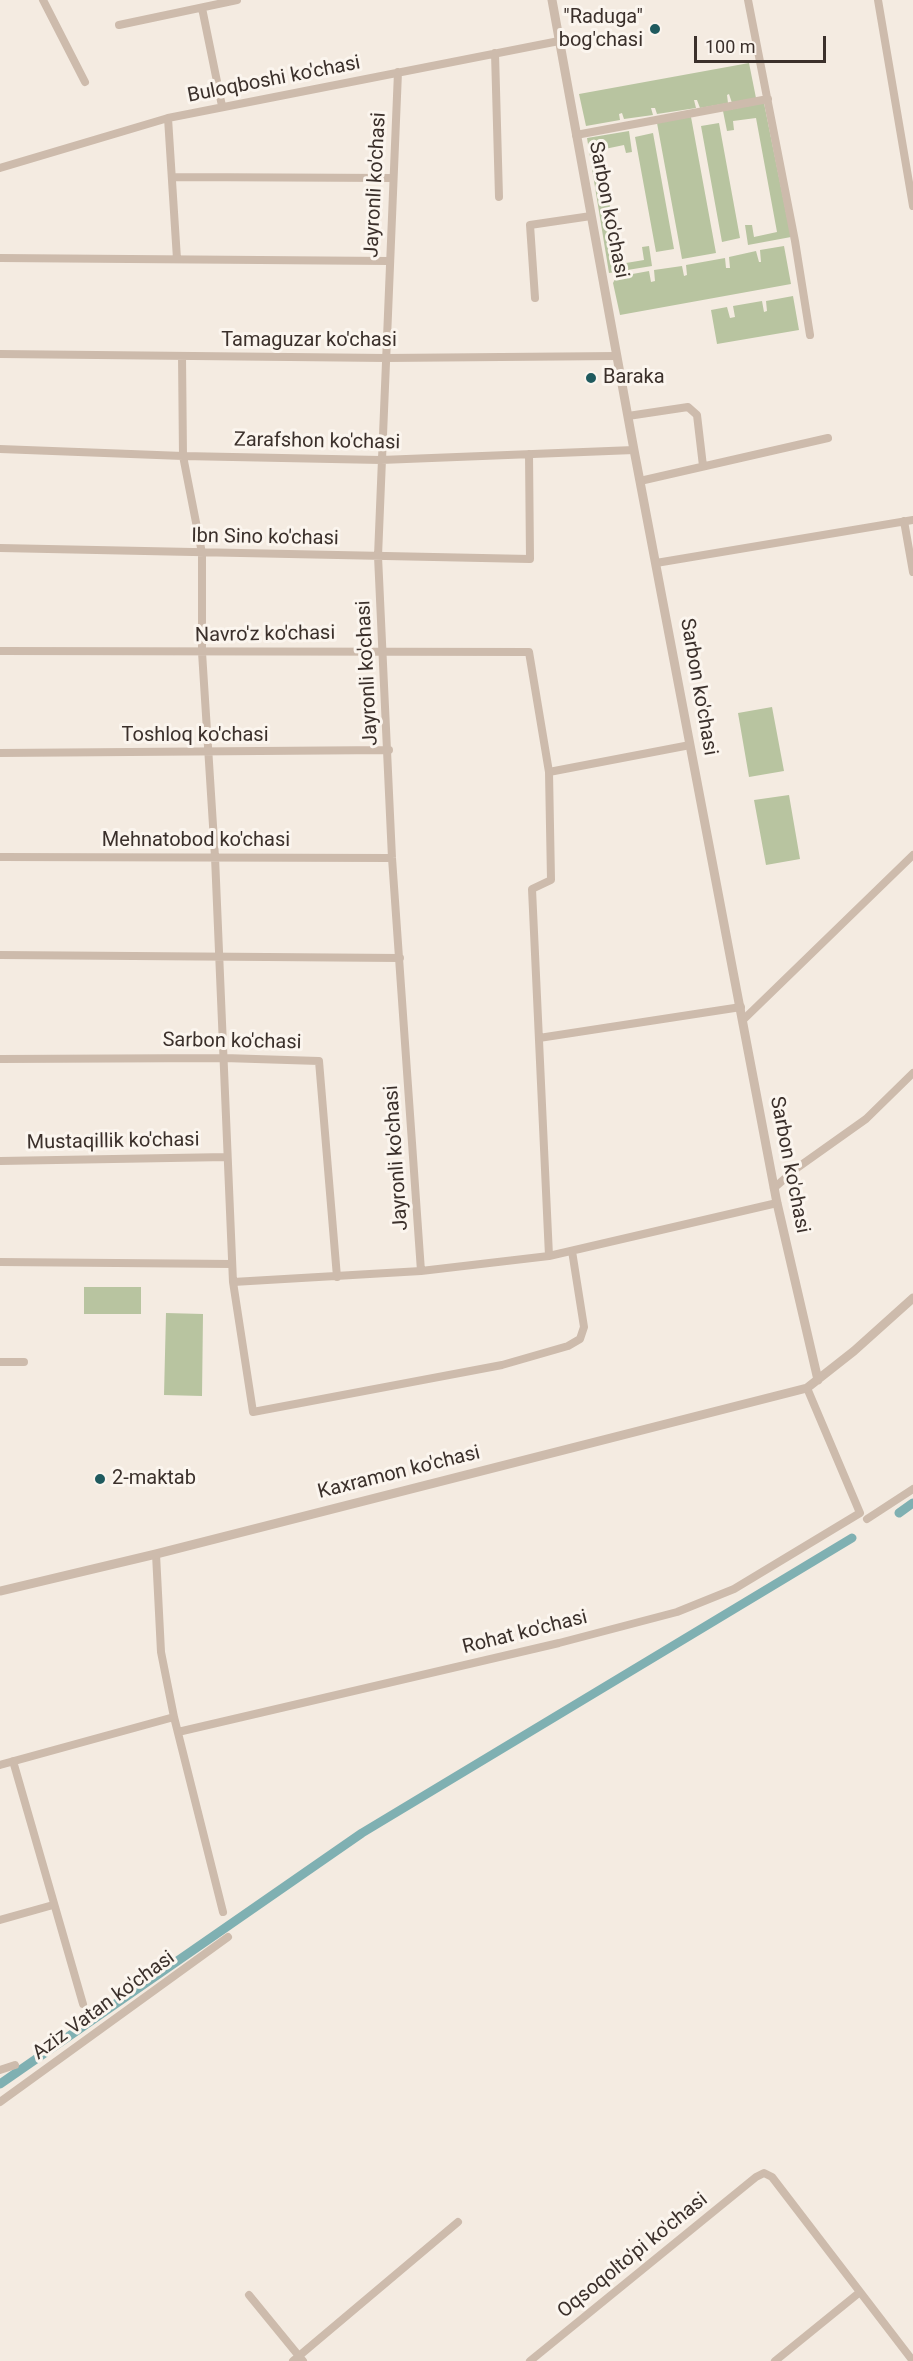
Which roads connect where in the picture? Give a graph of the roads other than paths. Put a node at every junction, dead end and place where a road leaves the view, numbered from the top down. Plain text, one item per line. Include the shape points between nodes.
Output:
1 (43, 0) edge
2 (237, 0) edge
3 (552, 0) edge
4 (748, 0) edge
5 (878, 0) edge
6 (222, 2) edge
7 (202, 8) junction
8 (119, 25) dead end
9 (559, 41) junction
10 (495, 53) junction
11 (398, 72) junction
12 (85, 82) dead end
13 (768, 99) junction
14 (222, 106) junction
15 (168, 118) junction
16 (576, 135) junction
17 (0, 168) edge
18 (172, 177) junction
19 (393, 178) junction
20 (499, 198) dead end
21 (913, 206) edge
22 (591, 216) junction
23 (0, 258) edge
24 (177, 259) junction
25 (389, 261) junction
26 (535, 298) dead end
27 (810, 335) dead end
28 (0, 354) edge
29 (182, 356) junction
30 (617, 356) junction
31 (386, 358) junction
32 (628, 416) junction
33 (828, 438) dead end
34 (0, 448) edge
35 (634, 450) junction
36 (529, 454) junction
37 (183, 456) junction
38 (381, 460) junction
39 (703, 466) junction
40 (640, 481) junction
41 (913, 520) edge
42 (904, 521) junction
43 (0, 548) edge
44 (202, 553) junction
45 (378, 556) junction
46 (656, 563) junction
47 (913, 572) edge
48 (382, 650) junction
49 (0, 651) edge
50 (202, 652) junction
51 (690, 745) junction
52 (389, 750) junction
53 (0, 753) edge
54 (207, 753) junction
55 (549, 772) junction
56 (913, 855) edge
57 (0, 856) edge
58 (215, 857) junction
59 (392, 858) junction
60 (0, 955) edge
61 (218, 956) junction
62 (400, 958) junction
63 (741, 1007) junction
64 (743, 1020) junction
65 (539, 1038) junction
66 (224, 1058) junction
67 (0, 1059) edge
68 (913, 1073) edge
69 (227, 1157) junction
70 (0, 1161) edge
71 (774, 1188) junction
72 (777, 1203) junction
73 (572, 1251) junction
74 (549, 1256) junction
75 (0, 1262) edge
76 (232, 1264) junction
77 (421, 1271) junction
78 (336, 1276) junction
79 (233, 1282) junction
80 (913, 1298) edge
81 (0, 1362) edge
82 (24, 1362) dead end
83 (818, 1380) junction
84 (807, 1388) junction
85 (913, 1489) edge
86 (867, 1519) dead end
87 (156, 1554) junction
88 (0, 1591) edge
89 (174, 1718) junction
90 (178, 1732) junction
91 (13, 1761) junction
92 (0, 1765) edge
93 (53, 1905) junction
94 (223, 1912) dead end
95 (0, 1920) edge
96 (228, 1937) dead end
97 (83, 2004) dead end
98 (15, 2065) dead end
99 (0, 2070) edge
100 (0, 2102) edge
101 (458, 2222) dead end
102 (860, 2292) junction
103 (249, 2295) dead end
104 (298, 2359) edge
105 (530, 2361) edge
106 (775, 2361) edge
107 (913, 2361) edge

1 - 12 street
2 - 6 street
3 - 9 street, Sarbon ko'chasi
4 - 13 street
5 - 21 street
6 - 7 street
7 - 8 street
7 - 14 street
9 - 10 street, Buloqboshi ko'chasi
9 - 16 street, Sarbon ko'chasi
10 - 11 street, Buloqboshi ko'chasi
10 - 20 street
11 - 14 street, Buloqboshi ko'chasi
11 - 19 street, Jayronli ko'chasi
13 - 16 street
13 - 27 street
14 - 15 street, Buloqboshi ko'chasi
15 - 17 street, Buloqboshi ko'chasi
15 - 18 street
16 - 22 street, Sarbon ko'chasi
18 - 19 street
18 - 24 street
19 - 25 street, Jayronli ko'chasi
22 - 26 street via 530,225
22 - 30 street, Sarbon ko'chasi
23 - 24 street
24 - 25 street
25 - 31 street, Jayronli ko'chasi
28 - 29 street, Tamaguzar ko'chasi
29 - 31 street, Tamaguzar ko'chasi
29 - 37 street
30 - 31 street, Tamaguzar ko'chasi
30 - 32 street, Sarbon ko'chasi
31 - 38 street, Jayronli ko'chasi
32 - 35 street, Sarbon ko'chasi
32 - 39 street via 688,407 697,415
33 - 39 street
34 - 37 street, Zarafshon ko'chasi
35 - 36 street, Zarafshon ko'chasi
35 - 40 street, Sarbon ko'chasi
36 - 38 street, Zarafshon ko'chasi
36 - 45 street, Ibn Sino ko'chasi via 530,559
37 - 38 street, Zarafshon ko'chasi
37 - 44 street
38 - 45 street, Jayronli ko'chasi
39 - 40 street
40 - 46 street, Sarbon ko'chasi
41 - 42 street
42 - 46 street
42 - 47 street
43 - 44 street, Ibn Sino ko'chasi
44 - 45 street, Ibn Sino ko'chasi
44 - 50 street
45 - 48 street, Jayronli ko'chasi
46 - 51 street, Sarbon ko'chasi
48 - 50 street, Navro'z ko'chasi
48 - 52 street, Jayronli ko'chasi
48 - 55 street, Navro'z ko'chasi via 530,652
49 - 50 street, Navro'z ko'chasi
50 - 54 street
51 - 55 street
51 - 63 street, Sarbon ko'chasi
52 - 54 street, Toshloq ko'chasi
52 - 59 street, Jayronli ko'chasi
53 - 54 street, Toshloq ko'chasi
54 - 58 street
55 - 65 street via 552,880 532,889
56 - 64 street
57 - 58 street, Mehnatobod ko'chasi
58 - 59 street, Mehnatobod ko'chasi
58 - 61 street
59 - 62 street, Jayronli ko'chasi
60 - 61 street
61 - 62 street
61 - 66 street
62 - 77 street, Jayronli ko'chasi
63 - 64 street, Sarbon ko'chasi
63 - 65 street
64 - 71 street, Sarbon ko'chasi
65 - 74 street
66 - 67 street, Sarbon ko'chasi
66 - 69 street
66 - 78 street, Sarbon ko'chasi via 319,1061
68 - 71 street via 866,1119
69 - 70 street, Mustaqillik ko'chasi
69 - 76 street
71 - 72 street, Sarbon ko'chasi
72 - 73 street
72 - 83 street, Sarbon ko'chasi
73 - 74 street
73 - 79 street via 584,1327 580,1339 568,1346 502,1365 253,1412
74 - 77 street
75 - 76 street
76 - 79 street
77 - 78 street
78 - 79 street
80 - 83 street
81 - 82 street
83 - 84 street
84 - 87 street, Kaxramon ko'chasi
84 - 90 street, Rohat ko'chasi via 860,1513 734,1589 676,1612 559,1643
85 - 86 street
87 - 88 street, Kaxramon ko'chasi
87 - 89 street via 161,1652
89 - 90 street
89 - 91 street
90 - 94 street
91 - 92 street
91 - 93 street
93 - 95 street
93 - 97 street
96 - 100 street, Aziz Vatan ko'chasi
98 - 99 street
101 - 104 street
102 - 105 street, Oqsoqolto'pi ko'chasi via 772,2177 764,2173
102 - 106 street
102 - 107 street
103 - 104 street

